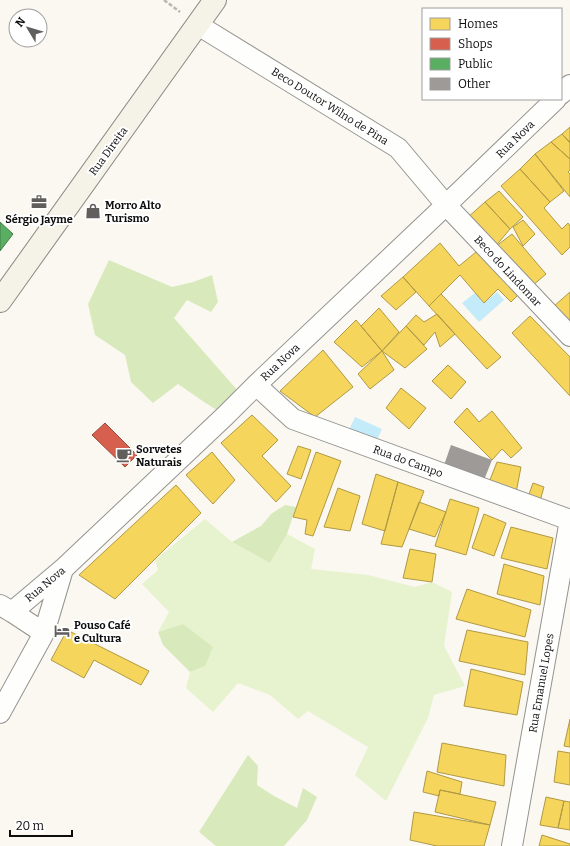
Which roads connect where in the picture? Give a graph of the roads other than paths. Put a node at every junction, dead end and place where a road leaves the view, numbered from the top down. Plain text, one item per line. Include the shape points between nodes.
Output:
1 (215, 0) edge
2 (198, 25) junction
3 (570, 85) edge
4 (562, 93) edge
5 (555, 100) edge
6 (446, 205) junction
7 (0, 301) edge
8 (570, 336) edge
9 (256, 385) junction
10 (570, 520) edge
11 (63, 569) junction
12 (6, 609) edge
13 (44, 633) junction
14 (0, 713) edge
15 (512, 846) edge

1 - 2 main road, Rua Direita
2 - 6 street, Beco Doutor Wilno de Pina via 398,148
2 - 7 main road, Rua Direita
3 - 4 street
5 - 6 street, Rua Nova
6 - 8 street, Beco do Lindomar
6 - 9 street, Rua Nova
9 - 10 street, Rua do Campo via 293,419
9 - 11 street, Rua Nova
10 - 15 street, Rua Emanuel Lopes
11 - 12 street, Rua Nova
11 - 13 street
12 - 13 street
13 - 14 street

